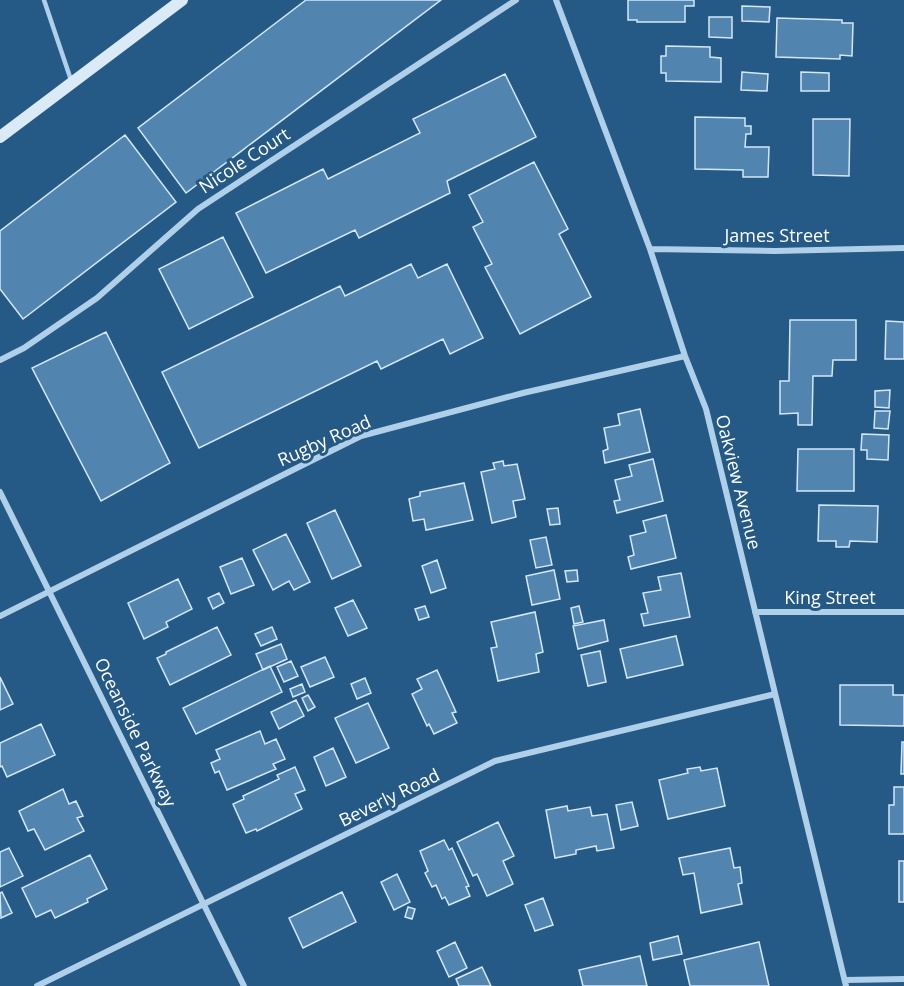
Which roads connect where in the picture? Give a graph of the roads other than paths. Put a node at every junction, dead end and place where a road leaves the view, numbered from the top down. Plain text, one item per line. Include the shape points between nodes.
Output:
1 (44, 0) edge
2 (182, 0) edge
3 (516, 0) edge
4 (556, 0) edge
5 (72, 82) junction
6 (0, 137) edge
7 (904, 248) edge
8 (650, 249) junction
9 (685, 356) junction
10 (0, 360) edge
11 (0, 492) edge
12 (49, 592) junction
13 (755, 612) junction
14 (904, 612) edge
15 (0, 616) edge
16 (775, 694) junction
17 (204, 905) junction
18 (904, 979) edge
19 (845, 983) edge
20 (37, 986) edge
21 (244, 986) edge

1 - 5 lane
2 - 5 main road
3 - 10 street, Nicole Court via 198,209 97,298
4 - 8 street, Oakview Avenue
5 - 6 main road
7 - 8 street, James Street
8 - 9 street, Oakview Avenue
9 - 12 street, Rugby Road via 523,393 362,436
9 - 13 street, Oakview Avenue via 706,409
11 - 12 street, Oceanside Parkway
12 - 15 street, Rugby Road
12 - 17 street, Oceanside Parkway
13 - 14 street, King Street
13 - 16 street, Oakview Avenue
16 - 17 street, Beverly Road via 495,761
16 - 19 street, Oakview Avenue
17 - 20 street, Beverly Road
17 - 21 street, Oceanside Parkway
18 - 19 street

